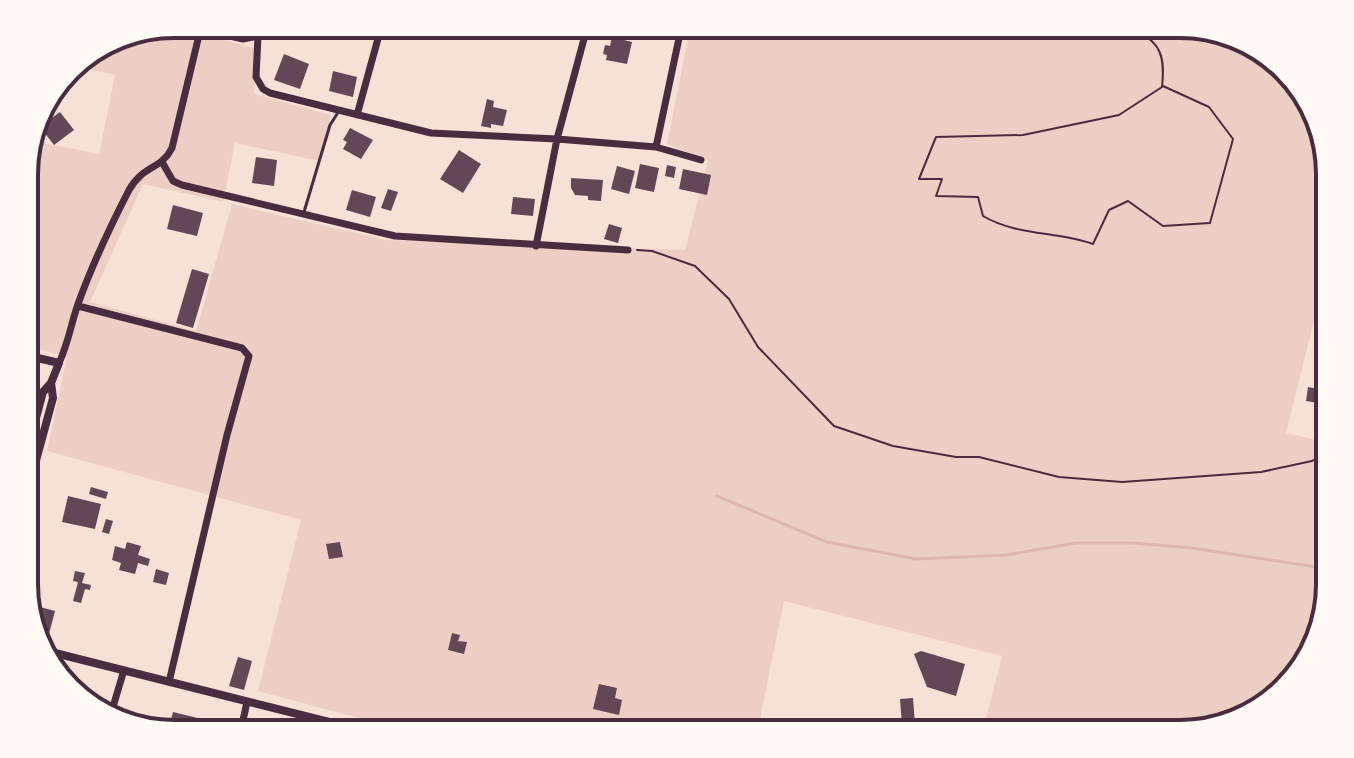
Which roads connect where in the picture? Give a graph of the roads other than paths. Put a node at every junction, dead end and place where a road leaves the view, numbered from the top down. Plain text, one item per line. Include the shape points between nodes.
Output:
1 (198, 38) edge
2 (258, 38) edge
3 (378, 38) edge
4 (584, 38) edge
5 (679, 38) edge
6 (339, 111) junction
7 (357, 115) junction
8 (557, 139) junction
9 (656, 147) junction
10 (701, 160) dead end
11 (162, 162) junction
12 (303, 215) junction
13 (536, 246) junction
14 (628, 250) road end
15 (78, 306) junction
16 (38, 358) edge
17 (59, 363) junction
18 (51, 383) junction
19 (38, 411) edge
20 (38, 453) edge
21 (58, 654) edge
22 (124, 670) junction
23 (169, 682) junction
24 (247, 702) junction
25 (113, 706) edge
26 (243, 720) edge
27 (320, 720) edge

1 - 11 street via 175,137
2 - 6 street via 256,77 263,89
3 - 7 street
4 - 8 street
5 - 9 street
6 - 7 street
6 - 12 lane
7 - 8 street via 431,133
8 - 9 street
8 - 13 street
9 - 10 street
11 - 12 street via 173,181 182,185
11 - 15 street via 137,177
12 - 13 street via 395,236
13 - 14 street
15 - 17 street
15 - 23 street via 242,348 249,356
16 - 17 street
17 - 18 street
18 - 19 street
18 - 20 street via 53,398
21 - 22 street
22 - 23 street
22 - 25 street
23 - 24 street
24 - 26 street
24 - 27 street

